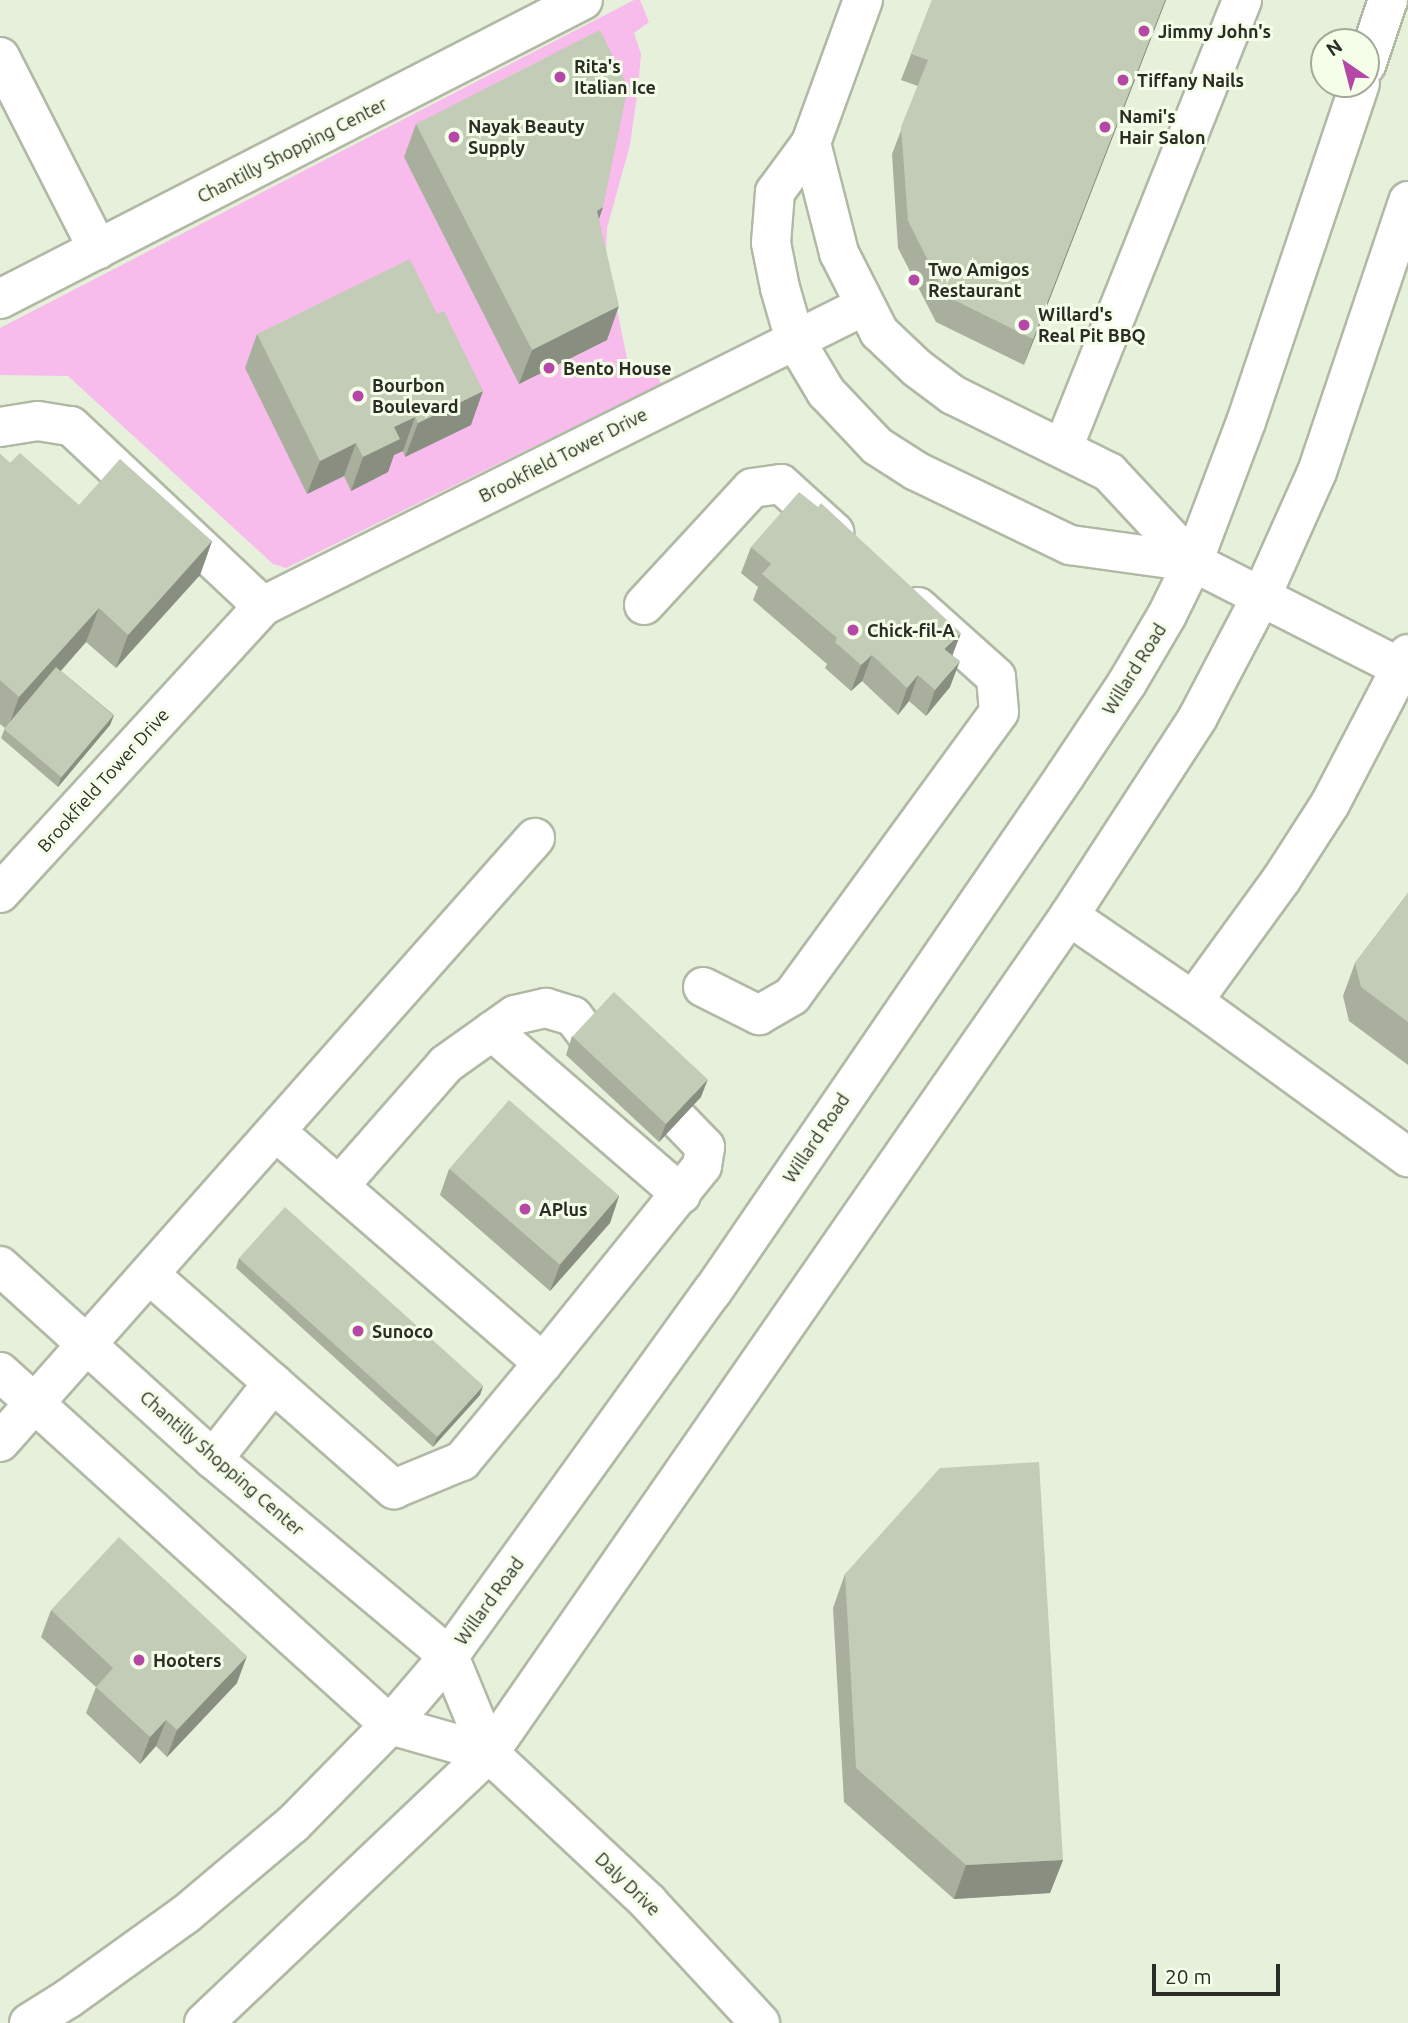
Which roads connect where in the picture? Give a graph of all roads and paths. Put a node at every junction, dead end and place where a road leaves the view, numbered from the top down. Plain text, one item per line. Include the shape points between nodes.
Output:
1 (583, 0) edge
2 (863, 0) edge
3 (1242, 0) edge
4 (1388, 0) edge
5 (1379, 28) edge
6 (0, 57) edge
7 (1355, 98) edge
8 (811, 144) junction
9 (1408, 201) edge
10 (98, 249) junction
11 (0, 299) edge
12 (864, 306) junction
13 (795, 340) junction
14 (0, 428) edge
15 (1063, 448) junction
16 (863, 558) edge
17 (1193, 562) junction
18 (894, 585) edge
19 (1261, 597) junction
20 (644, 605) dead end
21 (263, 606) junction
22 (1405, 661) edge
23 (535, 838) dead end
24 (0, 892) edge
25 (1069, 916) junction
26 (703, 987) dead end
27 (1193, 1001) junction
28 (492, 1031) junction
29 (586, 1032) edge
30 (679, 1120) edge
31 (276, 1132) junction
32 (1408, 1157) edge
33 (339, 1186) junction
34 (681, 1194) junction
35 (0, 1266) edge
36 (150, 1275) junction
37 (89, 1345) junction
38 (544, 1363) junction
39 (0, 1372) edge
40 (273, 1383) junction
41 (36, 1404) junction
42 (0, 1442) edge
43 (213, 1459) junction
44 (449, 1656) junction
45 (390, 1725) junction
46 (489, 1753) junction
47 (29, 2023) edge
48 (204, 2023) edge
49 (760, 2023) edge

1 - 10 main road, Chantilly Shopping Center
2 - 8 main road
3 - 15 main road
4 - 5 main road
6 - 10 main road
7 - 17 main road, Willard Road via 1246,422
8 - 12 main road via 839,253
8 - 13 main road via 775,192 771,243
9 - 19 main road via 1317,472
10 - 11 main road, Chantilly Shopping Center
12 - 13 main road, Brookfield Tower Drive
12 - 15 main road via 879,332 953,395
13 - 17 main road via 826,392 851,422 877,446 916,471 1070,545
13 - 21 main road, Brookfield Tower Drive
14 - 21 main road via 38,421 71,426
15 - 17 main road via 1109,472
16 - 20 main road via 781,484 752,488
17 - 19 main road
17 - 44 main road, Willard Road via 1133,672 1057,787 712,1292
18 - 26 main road via 996,677 999,712 792,996 759,1016
19 - 22 main road
19 - 25 main road via 1198,717
21 - 24 main road, Brookfield Tower Drive
22 - 27 main road via 1330,804
23 - 31 main road
25 - 27 main road
25 - 46 main road
27 - 32 main road
28 - 29 main road via 516,1014 546,1008 573,1016
28 - 33 main road via 446,1064
28 - 34 main road
30 - 34 main road via 705,1147 702,1166
31 - 33 main road
31 - 36 main road
33 - 38 main road
34 - 38 main road
35 - 37 main road, Chantilly Shopping Center
36 - 37 main road
36 - 40 main road
37 - 41 main road
37 - 43 main road, Chantilly Shopping Center
38 - 40 main road via 462,1461 394,1489
39 - 41 main road
40 - 43 main road
41 - 42 main road
41 - 45 main road
43 - 44 main road, Chantilly Shopping Center
44 - 45 main road, Willard Road
44 - 46 main road, Daly Drive
45 - 46 main road, Daly Drive
45 - 47 main road, Willard Road via 293,1824 186,1914
46 - 48 main road
46 - 49 main road, Daly Drive via 648,1902

